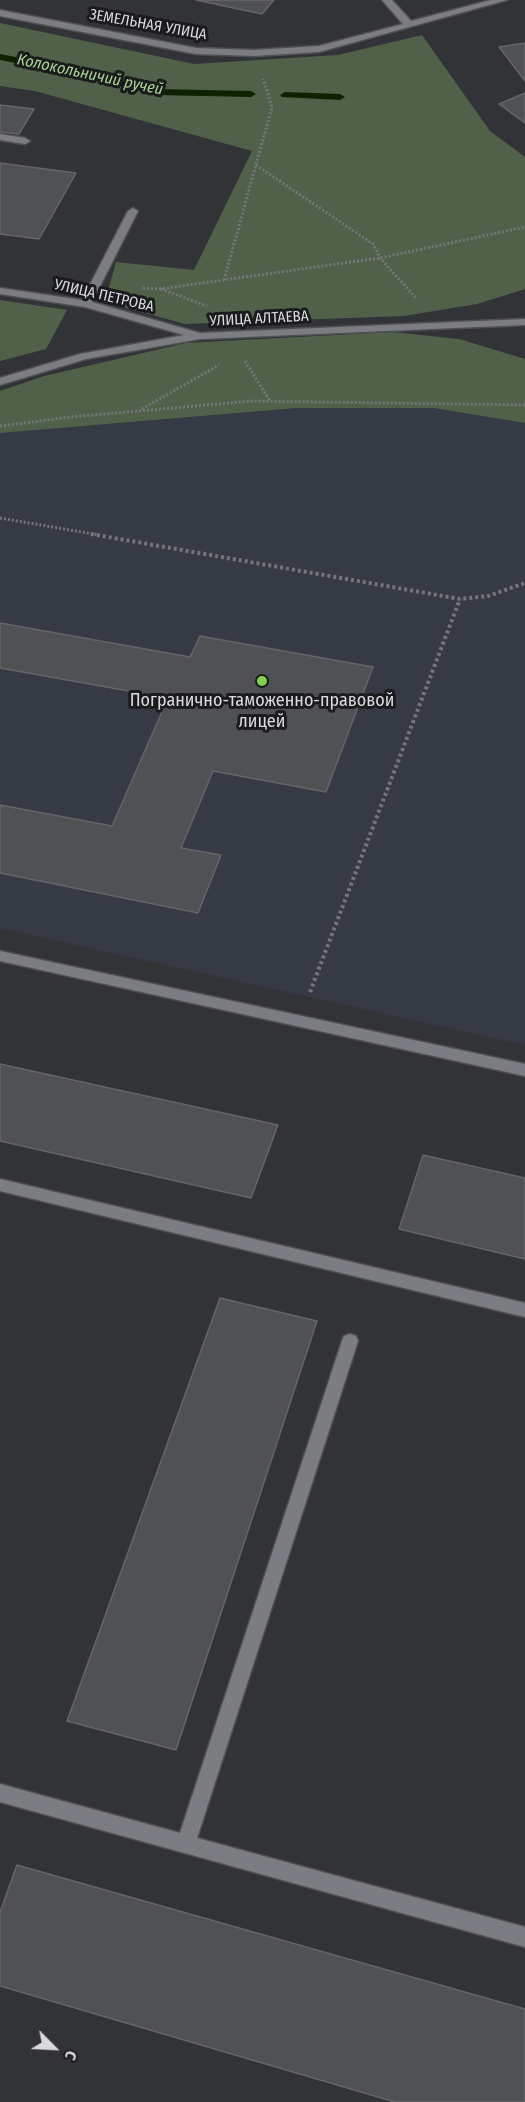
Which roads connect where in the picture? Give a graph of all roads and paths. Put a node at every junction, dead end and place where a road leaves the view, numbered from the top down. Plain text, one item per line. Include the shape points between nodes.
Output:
1 (387, 0) edge
2 (502, 0) edge
3 (0, 13) edge
4 (409, 25) junction
5 (254, 53) junction
6 (0, 137) edge
7 (25, 141) dead end
8 (256, 165) junction
9 (133, 211) dead end
10 (525, 227) edge
11 (380, 258) junction
12 (224, 280) junction
13 (95, 287) junction
14 (0, 291) edge
15 (86, 304) junction
16 (525, 321) edge
17 (442, 325) junction
18 (200, 336) junction
19 (220, 364) dead end
20 (0, 382) edge
21 (525, 405) edge
22 (139, 411) junction
23 (0, 426) edge
24 (0, 518) edge
25 (525, 583) edge
26 (460, 599) junction
27 (0, 956) edge
28 (299, 1021) junction
29 (525, 1070) edge
30 (0, 1185) edge
31 (525, 1310) edge
32 (351, 1341) dead end
33 (0, 1793) edge
34 (186, 1844) junction
35 (525, 1937) edge

1 - 4 street
2 - 4 street, ЗЕМЕЛЬНАЯ УЛИЦА
3 - 5 street, ЗЕМЕЛЬНАЯ УЛИЦА via 196,51
4 - 5 street, ЗЕМЕЛЬНАЯ УЛИЦА via 319,49
5 - 8 path via 272,107
6 - 7 street
8 - 11 path via 373,244
8 - 12 path
9 - 13 street
10 - 11 path
11 - 12 path
11 - 17 path
12 - 13 path via 159,289
13 - 15 street
14 - 15 street, УЛИЦА ПЕТРОВА
15 - 18 street, УЛИЦА ПЕТРОВА
16 - 17 street, УЛИЦА АЛТАЕВА
17 - 18 street, УЛИЦА АЛТАЕВА
18 - 20 street, УЛИЦА АЛТАЕВА via 84,356
19 - 22 path
21 - 22 path via 253,401
22 - 23 path
24 - 26 path
25 - 26 path via 488,596
26 - 28 path
27 - 28 street
28 - 29 street
30 - 31 street
32 - 34 street
33 - 34 street
34 - 35 street

